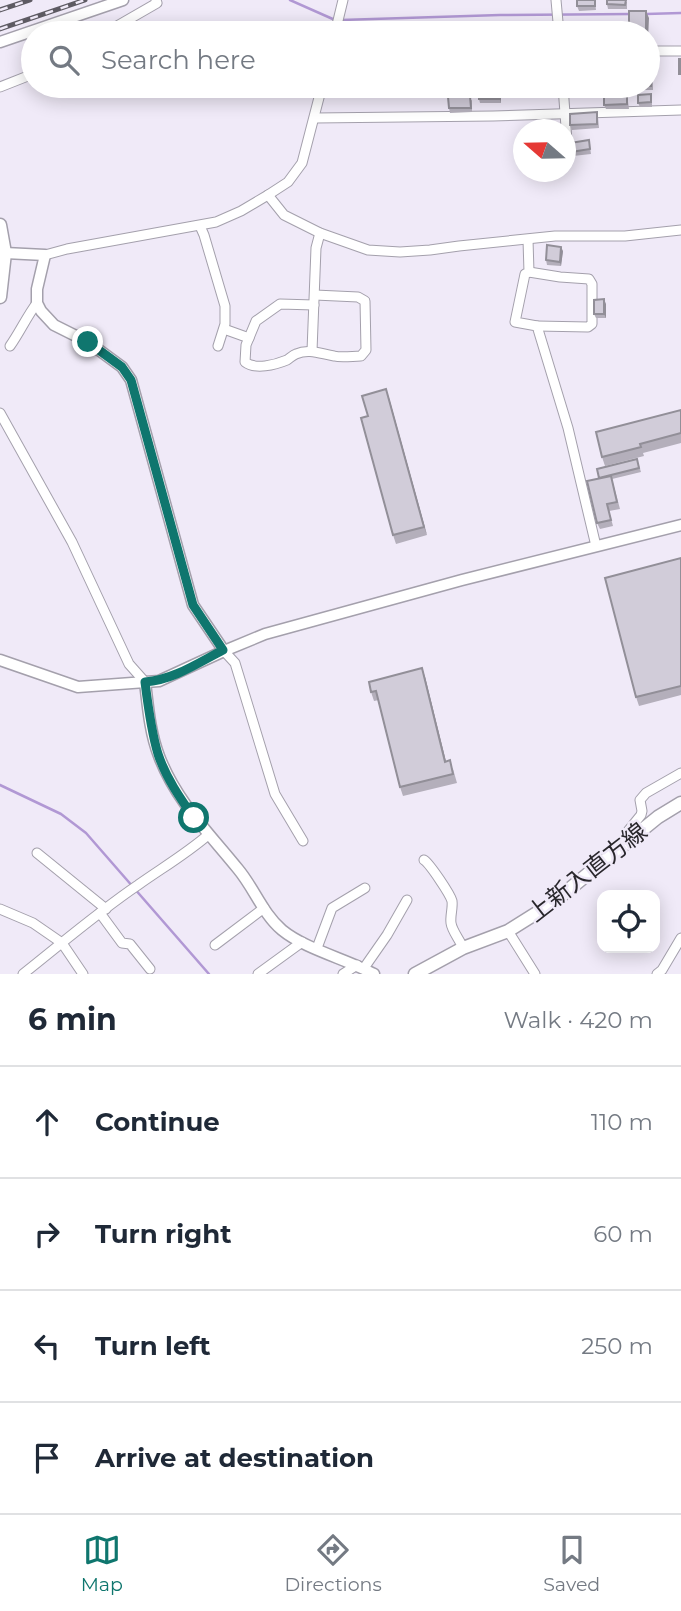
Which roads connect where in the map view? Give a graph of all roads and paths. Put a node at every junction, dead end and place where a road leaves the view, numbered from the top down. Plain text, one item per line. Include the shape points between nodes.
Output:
1 (124, 0) edge
2 (156, 0) edge
3 (344, 0) edge
4 (556, 0) edge
5 (62, 21) edge
6 (126, 21) edge
7 (338, 21) edge
8 (558, 21) edge
9 (21, 35) edge
10 (0, 42) edge
11 (660, 51) edge
12 (681, 51) edge
13 (21, 79) edge
14 (0, 87) edge
15 (319, 98) edge
16 (564, 98) edge
17 (681, 110) edge
18 (566, 113) junction
19 (315, 118) junction
20 (566, 119) edge
21 (268, 195) junction
22 (0, 225) edge
23 (200, 226) junction
24 (681, 230) edge
25 (320, 233) junction
26 (527, 240) junction
27 (5, 253) junction
28 (45, 255) junction
29 (529, 272) junction
30 (0, 297) edge
31 (314, 300) junction
32 (37, 303) junction
33 (537, 326) junction
34 (224, 329) junction
35 (249, 338) junction
36 (10, 346) dead end
37 (218, 346) dead end
38 (312, 351) junction
39 (0, 413) edge
40 (681, 525) edge
41 (596, 546) junction
42 (223, 650) junction
43 (0, 660) edge
44 (145, 682) junction
45 (681, 774) edge
46 (681, 803) edge
47 (208, 835) junction
48 (631, 839) junction
49 (303, 841) dead end
50 (37, 853) dead end
51 (424, 860) dead end
52 (365, 888) dead end
53 (407, 900) dead end
54 (264, 908) junction
55 (0, 909) edge
56 (103, 911) junction
57 (508, 931) junction
58 (681, 938) edge
59 (302, 942) junction
60 (62, 943) junction
61 (215, 945) dead end
62 (317, 948) junction
63 (463, 948) junction
64 (150, 969) dead end
65 (365, 969) edge
66 (23, 974) edge
67 (83, 974) edge
68 (258, 974) edge
69 (343, 974) edge
70 (415, 974) edge
71 (535, 974) edge
72 (657, 974) edge

1 - 5 street
2 - 6 street
3 - 7 street
4 - 8 street
9 - 10 street
11 - 12 street
13 - 14 street
15 - 19 street
16 - 18 street
17 - 18 street
18 - 19 street
18 - 20 street
19 - 21 street via 302,163 288,182
21 - 23 street
21 - 25 street via 284,215
22 - 27 main road
23 - 28 street
23 - 34 street via 225,306
24 - 26 street
25 - 26 street via 368,250 400,252
25 - 31 street
26 - 29 street
27 - 28 street
27 - 30 main road
28 - 32 street
29 - 33 street via 515,322
29 - 33 street via 589,279 592,284 592,324
31 - 35 street via 280,303 256,321
31 - 38 street
31 - 38 street via 358,297 365,301 366,350 361,356
32 - 36 street
32 - 42 street via 54,325 88,342 122,367 131,380 193,605
33 - 41 street via 568,428
34 - 35 street
34 - 37 street
35 - 38 street via 245,362 251,367
39 - 44 street via 72,542 129,664
40 - 41 street
41 - 42 street via 323,617
42 - 44 street via 174,676
42 - 49 street via 235,663 275,794
43 - 44 street via 78,687
44 - 47 street via 159,755 172,785
45 - 48 street via 640,800 641,815 628,831
46 - 48 main road, 上新入直方線
47 - 54 street
47 - 56 street
48 - 57 main road, 上新入直方線 via 551,904
50 - 56 street
51 - 63 street via 450,892 451,924
52 - 62 street via 332,908
53 - 65 street
54 - 59 street via 281,929
54 - 61 street
55 - 60 street via 33,923
56 - 60 street
56 - 64 street via 122,943 130,944
57 - 63 main road, 上新入直方線
57 - 71 street
58 - 72 street
59 - 62 street
59 - 68 street
60 - 66 street
60 - 67 street
62 - 65 street
63 - 70 main road, 上新入直方線
65 - 69 street

